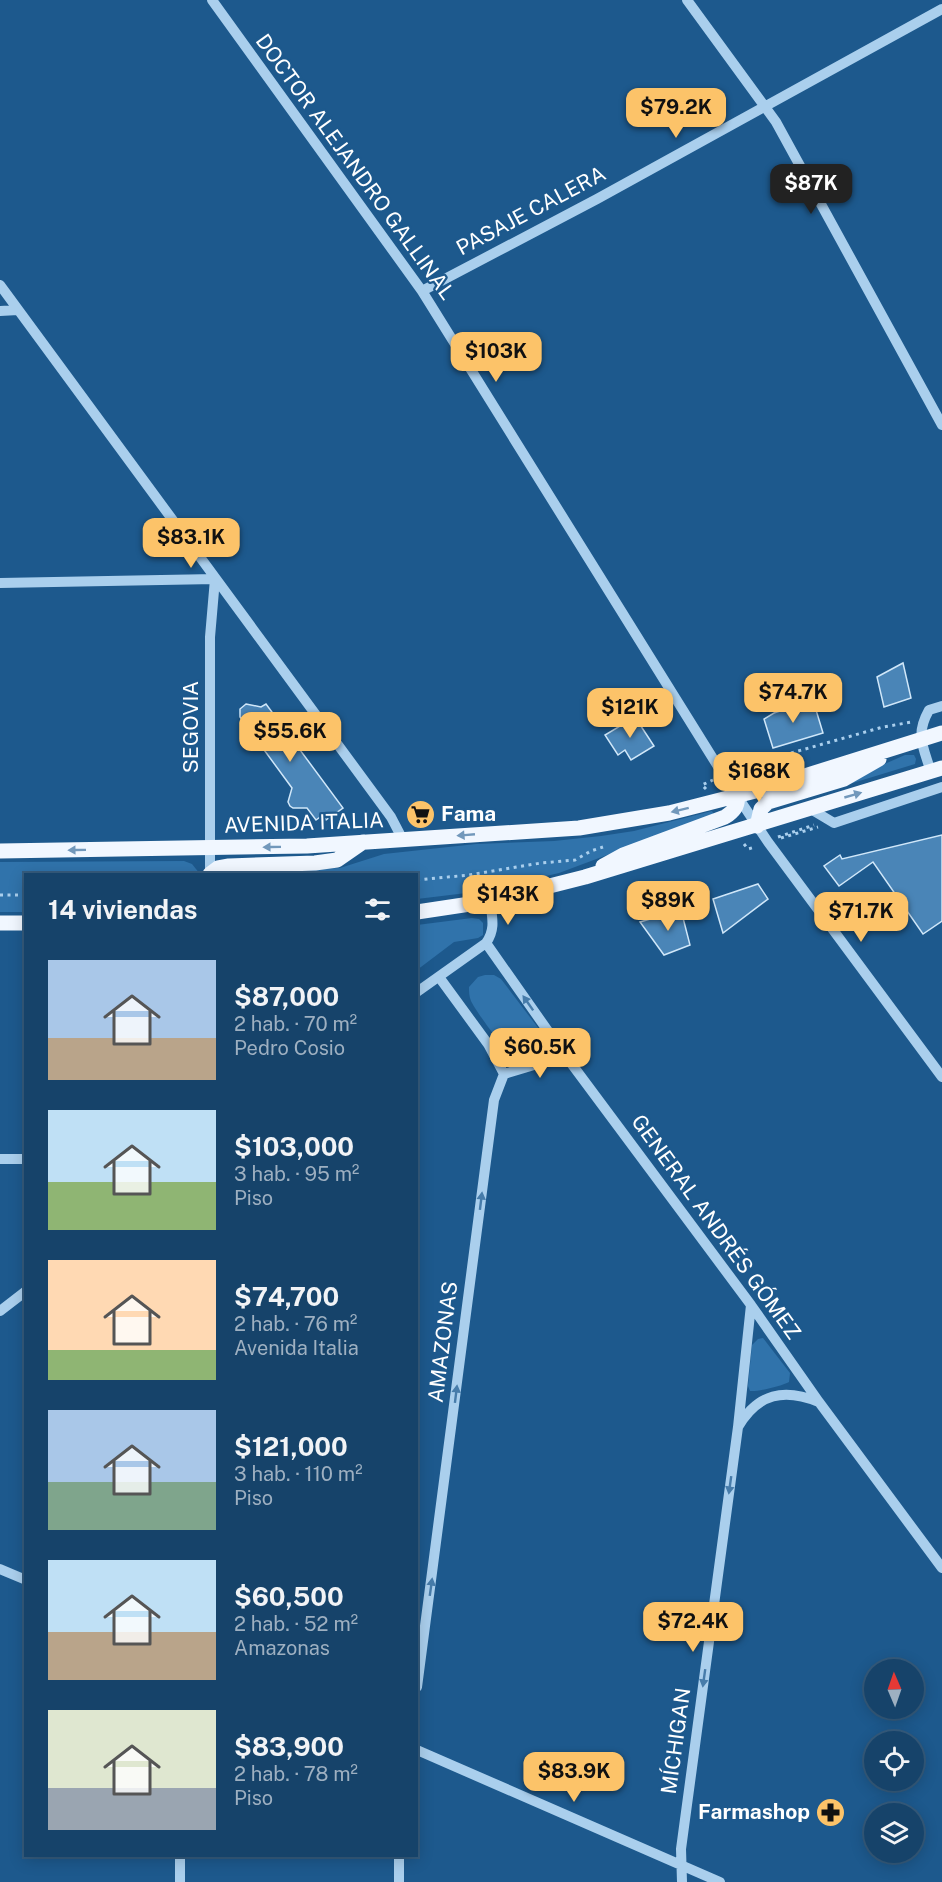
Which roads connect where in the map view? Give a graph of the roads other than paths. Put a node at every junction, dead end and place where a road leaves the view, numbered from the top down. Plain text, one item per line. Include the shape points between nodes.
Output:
1 (212, 0) edge
2 (687, 0) edge
3 (942, 9) edge
4 (765, 107) junction
5 (0, 285) edge
6 (422, 291) junction
7 (18, 310) junction
8 (0, 311) edge
9 (942, 425) edge
10 (215, 579) junction
11 (0, 583) edge
12 (942, 706) edge
13 (942, 733) edge
14 (921, 739) junction
15 (884, 751) junction
16 (937, 770) edge
17 (942, 787) edge
18 (737, 796) junction
19 (809, 808) junction
20 (757, 826) junction
21 (403, 840) junction
22 (363, 842) junction
23 (210, 848) junction
24 (0, 851) edge
25 (210, 873) edge
26 (211, 873) edge
27 (585, 877) junction
28 (489, 901) junction
29 (418, 912) edge
30 (0, 923) edge
31 (24, 923) edge
32 (486, 943) junction
33 (439, 977) junction
34 (418, 991) edge
35 (562, 1051) junction
36 (504, 1074) junction
37 (942, 1077) edge
38 (0, 1159) edge
39 (24, 1159) edge
40 (24, 1293) edge
41 (751, 1305) junction
42 (0, 1311) edge
43 (819, 1402) junction
44 (738, 1427) junction
45 (942, 1568) edge
46 (0, 1569) edge
47 (24, 1579) edge
48 (418, 1679) edge
49 (418, 1750) edge
50 (180, 1857) edge
51 (399, 1857) edge
52 (682, 1866) junction
53 (180, 1882) edge
54 (399, 1882) edge
55 (682, 1882) edge
56 (720, 1882) edge

1 - 6 street, DOCTOR ALEJANDRO GALLINAL
2 - 4 street
3 - 4 street, PASAJE CALERA
4 - 6 street, PASAJE CALERA
4 - 9 street
5 - 7 street
6 - 18 street, DOCTOR ALEJANDRO GALLINAL
7 - 8 street
7 - 10 street
10 - 11 street
10 - 21 street via 391,817
10 - 23 street, SEGOVIA via 210,637
12 - 14 street via 929,710 921,724
13 - 14 main road, AVENIDA ITALIA
14 - 15 main road, AVENIDA ITALIA
14 - 16 street
15 - 18 main road, AVENIDA ITALIA
15 - 20 main road via 877,761 844,779 768,802 761,809
19 -> 16 main road
17 - 19 street via 834,823
18 - 20 street, DOCTOR ALEJANDRO GALLINAL
18 -> 21 main road, AVENIDA ITALIA via 669,813 579,828
18 - 27 main road via 734,812 725,817 622,855
19 - 20 main road
20 - 27 main road
20 - 37 street, DOCTOR ALEJANDRO GALLINAL
21 - 22 main road, AVENIDA ITALIA
22 -> 23 main road, AVENIDA ITALIA
22 - 26 main road via 337,860 229,866
23 -> 24 main road, AVENIDA ITALIA
23 - 25 street, SEGOVIA
27 - 28 main road
28 - 29 main road
28 - 32 street via 494,927
30 - 31 main road
32 - 33 street
35 -> 32 street, GENERAL ANDRÉS GÓMEZ
33 - 34 street
33 - 36 street via 488,1044
35 - 36 street via 544,1062
35 - 41 street, GENERAL ANDRÉS GÓMEZ
48 -> 36 street, AMAZONAS via 494,1100
38 - 39 street
40 - 42 street
41 - 43 street, GENERAL ANDRÉS GÓMEZ
41 - 44 street, MÍCHIGAN
43 - 44 street via 793,1394 774,1396 752,1407
43 - 45 street, GENERAL ANDRÉS GÓMEZ
44 -> 52 street, MÍCHIGAN via 684,1826
46 - 47 street
49 - 52 street
50 - 53 street
51 - 54 street
52 - 55 street, MÍCHIGAN
52 - 56 street

